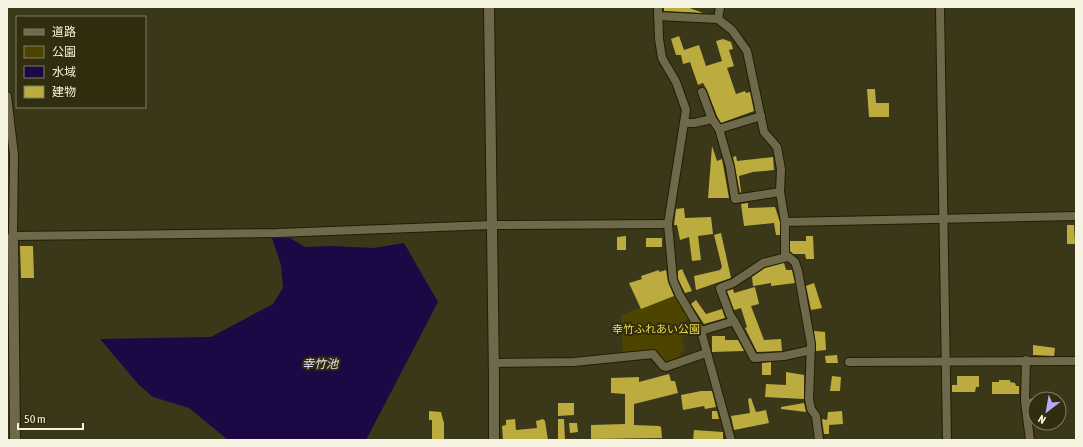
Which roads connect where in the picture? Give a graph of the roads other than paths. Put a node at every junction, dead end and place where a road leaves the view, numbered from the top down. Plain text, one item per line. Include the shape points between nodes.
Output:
1 (489, 7) edge
2 (658, 7) edge
3 (720, 7) edge
4 (940, 7) edge
5 (658, 16) junction
6 (718, 19) junction
7 (702, 92) dead end
8 (7, 96) edge
9 (761, 116) junction
10 (712, 119) junction
11 (684, 123) junction
12 (718, 129) junction
13 (780, 192) junction
14 (1076, 216) edge
15 (944, 219) junction
16 (786, 222) junction
17 (668, 224) junction
18 (492, 225) junction
19 (13, 236) junction
20 (787, 257) junction
21 (734, 321) junction
22 (701, 331) junction
23 (811, 350) junction
24 (706, 353) junction
25 (1026, 360) junction
26 (946, 361) junction
27 (1076, 361) edge
28 (849, 362) dead end
29 (494, 363) junction
30 (1025, 401) joint
31 (15, 440) edge
32 (494, 440) edge
33 (731, 440) edge
34 (819, 440) edge
35 (947, 440) edge
36 (1030, 440) edge

1 - 18 street
2 - 5 street
3 - 6 street
4 - 15 street
5 - 6 street
5 - 11 street via 662,58 676,82 686,110
6 - 9 street via 732,30 747,51
7 - 10 street
8 - 19 street via 14,156
9 - 12 street
9 - 13 street via 764,132 777,147 781,169
10 - 11 street
10 - 12 street
11 - 17 street
12 - 13 street via 730,167 735,199
13 - 16 street
14 - 15 street
15 - 16 street
15 - 26 street
16 - 20 street
17 - 18 street
17 - 22 street via 673,280
18 - 19 street via 277,233
18 - 29 street
19 - 31 street
20 - 21 street via 763,263 733,283 720,288
20 - 23 street via 795,262 798,271
21 - 22 street
21 - 23 street via 754,358 784,356
22 - 24 street
23 - 34 street via 809,399 816,416
24 - 29 street via 666,367 653,354 574,362
24 - 33 street
25 - 26 street
25 - 27 street
25 - 30 street
26 - 28 street
26 - 35 street
29 - 32 street
30 - 36 street

